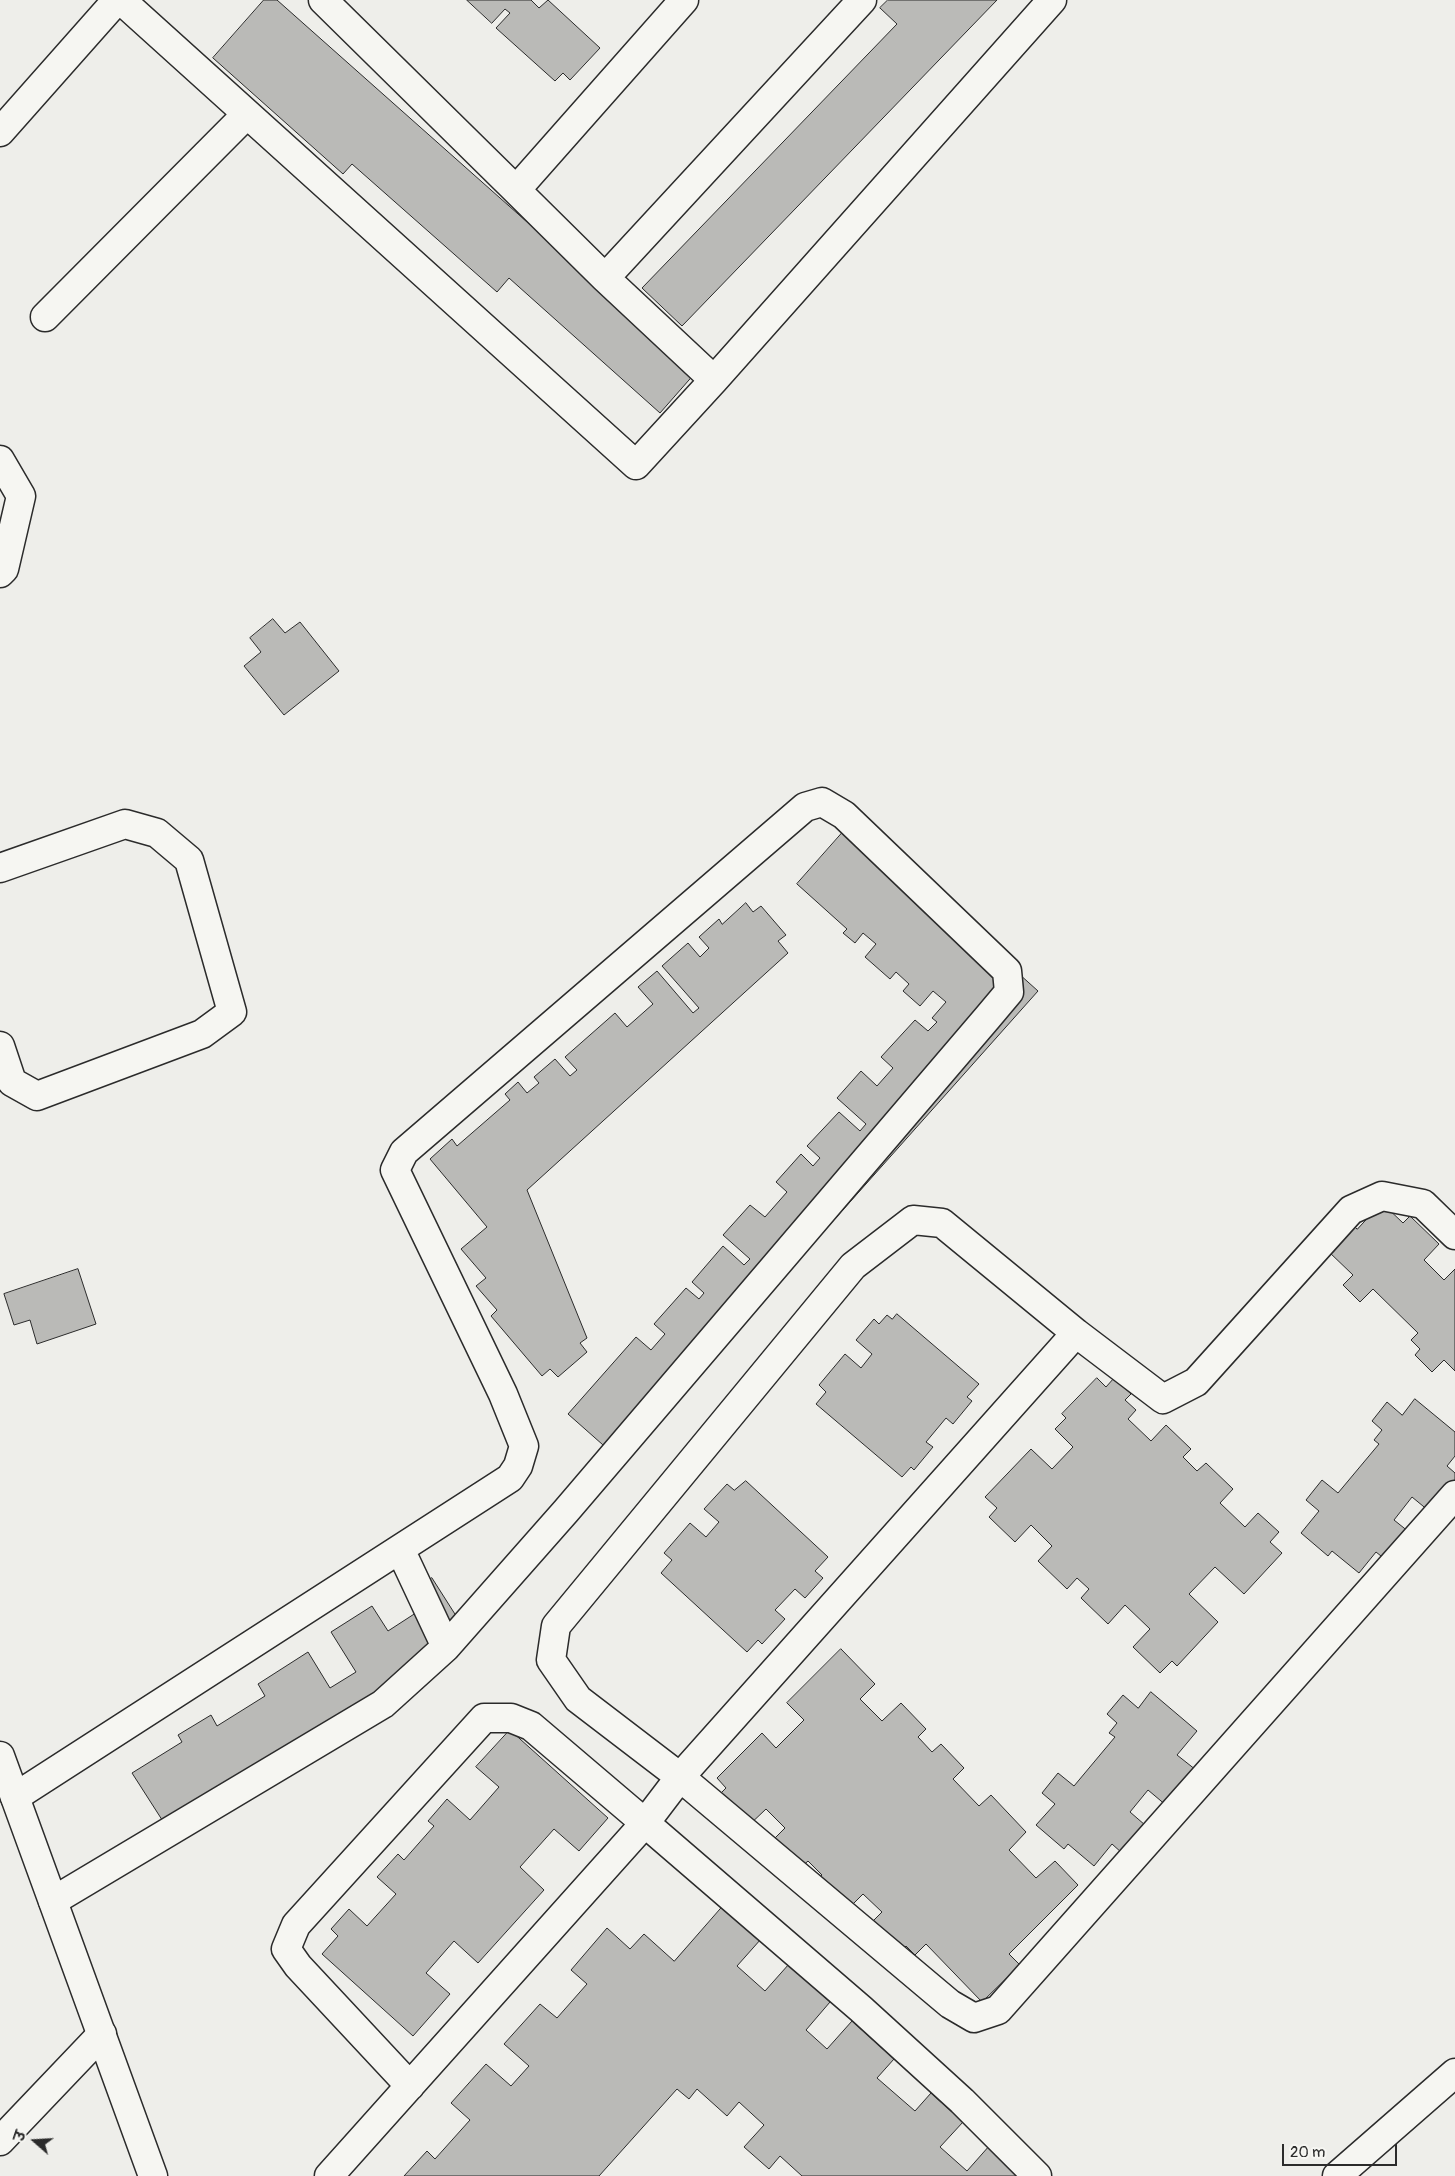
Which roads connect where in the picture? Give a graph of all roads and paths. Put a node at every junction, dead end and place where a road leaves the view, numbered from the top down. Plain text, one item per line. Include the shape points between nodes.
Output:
1 (117, 0) edge
2 (121, 0) edge
3 (323, 0) edge
4 (684, 0) edge
5 (862, 0) edge
6 (1052, 0) edge
7 (247, 114) junction
8 (0, 132) edge
9 (516, 190) junction
10 (605, 278) junction
11 (45, 317) dead end
12 (714, 380) junction
13 (0, 460) edge
14 (0, 573) edge
15 (0, 868) edge
16 (0, 1046) edge
17 (1455, 1235) edge
18 (1076, 1333) junction
19 (1455, 1495) edge
20 (400, 1549) junction
21 (446, 1647) junction
22 (0, 1756) edge
23 (680, 1776) junction
24 (15, 1798) junction
25 (645, 1823) junction
26 (53, 1901) junction
27 (102, 2034) junction
28 (1455, 2073) edge
29 (410, 2086) junction
30 (0, 2141) edge
31 (153, 2176) edge
32 (329, 2176) edge
33 (1037, 2176) edge
34 (1337, 2176) edge

1 - 8 street
2 - 7 street
3 - 9 street
4 - 9 street
5 - 10 street
6 - 12 street
7 - 11 street
7 - 12 street via 636,465
9 - 10 street
10 - 12 street
13 - 14 street via 21,496 4,569
15 - 16 street via 125,824 157,833 190,860 232,1012 202,1034 37,1096 12,1082
17 - 18 street via 1424,1204 1382,1196 1351,1210 1196,1382 1163,1399
18 - 23 street
18 - 23 street via 942,1223 913,1220 853,1266 556,1626 551,1660 578,1699
19 - 23 street via 998,2010 974,2018 950,2004
20 - 21 street
20 - 21 street via 510,1478 522,1458 524,1446 503,1394 395,1170 404,1152 805,807 822,802 844,815 1007,971 1009,992
20 - 24 street
21 - 26 street via 383,1704
22 - 24 street
23 - 25 street
24 - 26 street
25 - 29 street
25 - 29 street via 531,1726 511,1718 484,1718 296,1925 286,1949 298,1966
25 - 33 street via 868,2016 962,2101
26 - 27 street
27 - 30 street
27 - 31 street
28 - 34 street
29 - 32 street

